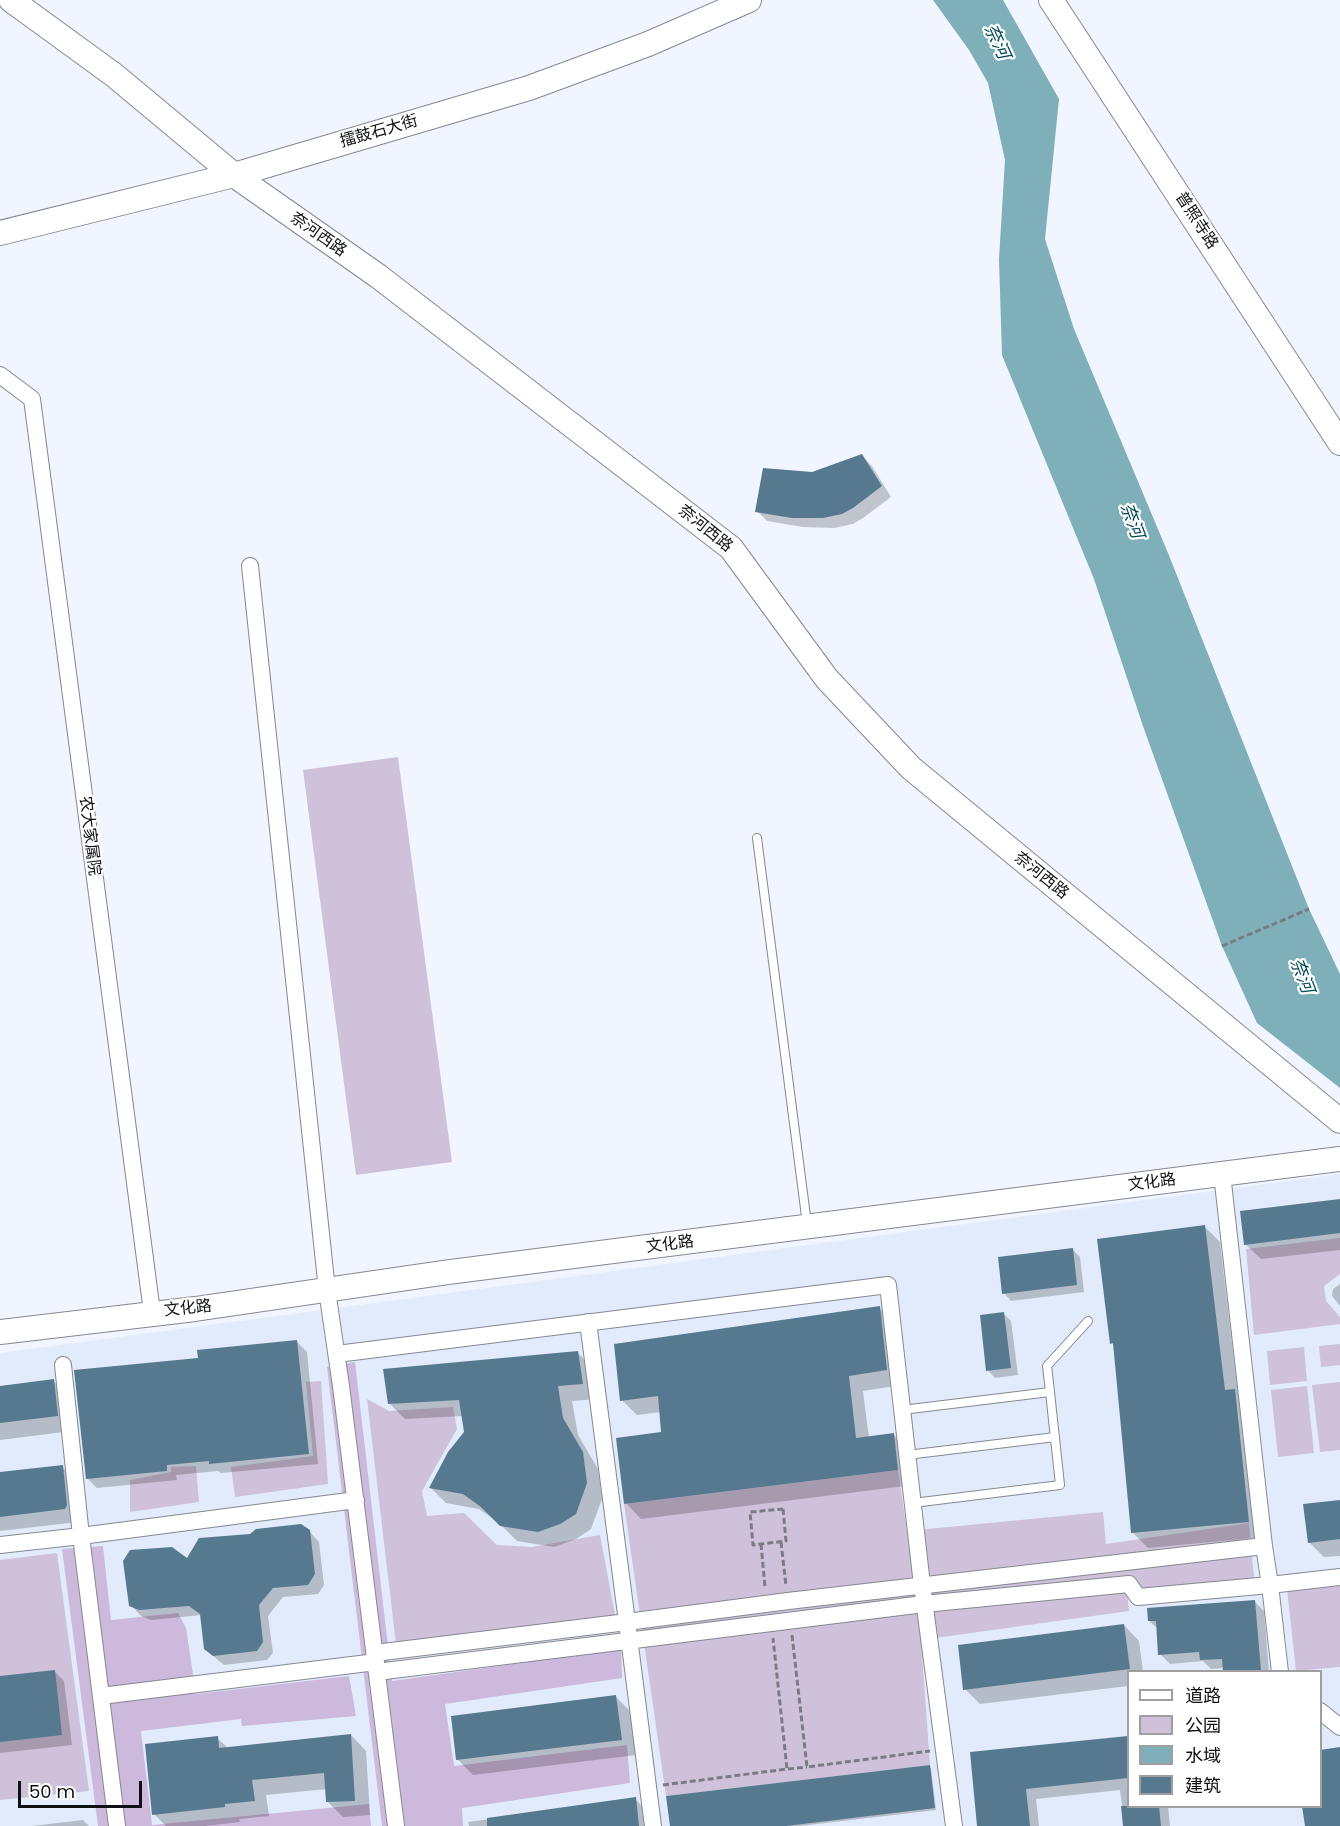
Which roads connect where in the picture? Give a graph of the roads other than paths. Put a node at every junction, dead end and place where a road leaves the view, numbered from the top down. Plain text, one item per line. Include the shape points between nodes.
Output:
1 (11, 0) edge
2 (749, 0) edge
3 (1051, 0) edge
4 (234, 175) junction
5 (0, 233) edge
6 (0, 375) edge
7 (1340, 443) edge
8 (250, 566) dead end
9 (757, 838) dead end
10 (1340, 1121) edge
11 (1340, 1159) edge
12 (1222, 1174) junction
13 (808, 1228) junction
14 (327, 1290) junction
15 (152, 1312) junction
16 (1088, 1321) dead end
17 (588, 1322) junction
18 (0, 1332) edge
19 (336, 1354) junction
20 (63, 1365) dead end
21 (1050, 1392) junction
22 (902, 1410) junction
23 (1055, 1437) junction
24 (907, 1455) junction
25 (356, 1500) junction
26 (913, 1503) junction
27 (81, 1536) junction
28 (0, 1545) edge
29 (1264, 1546) junction
30 (1340, 1577) edge
31 (922, 1585) junction
32 (1270, 1585) junction
33 (924, 1604) junction
34 (627, 1622) junction
35 (629, 1641) junction
36 (376, 1662) junction
37 (1280, 1670) edge
38 (101, 1696) junction
39 (1322, 1713) edge
40 (1340, 1727) edge
41 (117, 1826) edge
42 (396, 1826) edge
43 (653, 1826) edge
44 (954, 1826) edge

1 - 4 street, 奈河西路 via 114,75
2 - 4 street, 擂鼓石大街 via 648,44 529,88
3 - 7 street, 普照寺路
4 - 5 street, 擂鼓石大街
4 - 10 street, 奈河西路 via 378,276 731,548 828,679 911,768
6 - 15 street, 农大家属院 via 32,399
8 - 14 street
9 - 13 lane
11 - 12 street, 文化路
12 - 13 street, 文化路
12 - 29 street
13 - 14 street, 文化路
14 - 15 street, 文化路
14 - 19 street
15 - 18 street, 文化路
16 - 21 lane via 1047,1366
17 - 19 street
17 - 22 street via 888,1285
17 - 34 street
19 - 25 street
20 - 27 street
21 - 22 lane
21 - 23 lane
22 - 24 street
23 - 24 lane
23 - 26 lane via 1060,1485
24 - 26 street
25 - 27 street
25 - 36 street
26 - 31 street
27 - 28 street
27 - 38 street
29 - 31 street
29 - 32 street
30 - 32 street
31 - 33 street
31 - 34 street
32 - 33 street via 1138,1597 1129,1584
32 - 37 street
33 - 35 street
33 - 44 street
34 - 35 street
34 - 36 street
35 - 36 street
35 - 43 street
36 - 38 street
36 - 42 street
38 - 41 street
39 - 40 street

